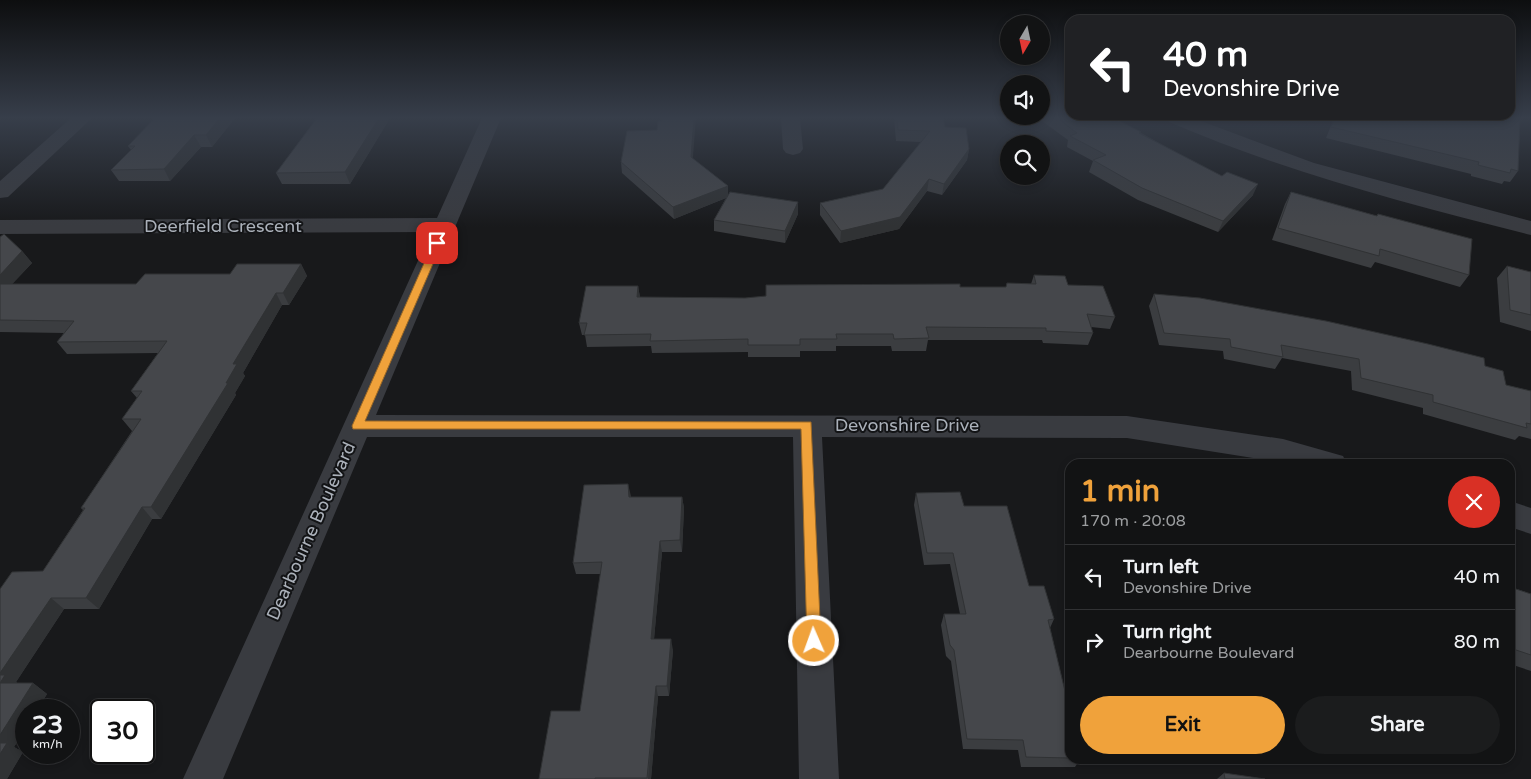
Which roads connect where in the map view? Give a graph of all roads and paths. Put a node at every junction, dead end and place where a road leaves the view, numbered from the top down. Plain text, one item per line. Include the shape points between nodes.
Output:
1 (42, 154) edge
2 (476, 154) edge
3 (1262, 154) edge
4 (0, 192) edge
5 (445, 225) junction
6 (0, 227) edge
7 (1531, 228) edge
8 (807, 425) junction
9 (358, 426) junction
10 (1314, 459) edge
11 (1515, 515) edge
12 (1531, 520) edge
13 (203, 779) edge
14 (818, 779) edge

1 - 4 street
2 - 5 street, Dearbourne Boulevard
3 - 7 street
5 - 6 street, Deerfield Crescent
5 - 9 street, Dearbourne Boulevard
8 - 9 street, Devonshire Drive
8 - 10 street, Devonshire Drive via 1127,427 1283,450
8 - 14 street
9 - 13 street, Dearbourne Boulevard
11 - 12 street

